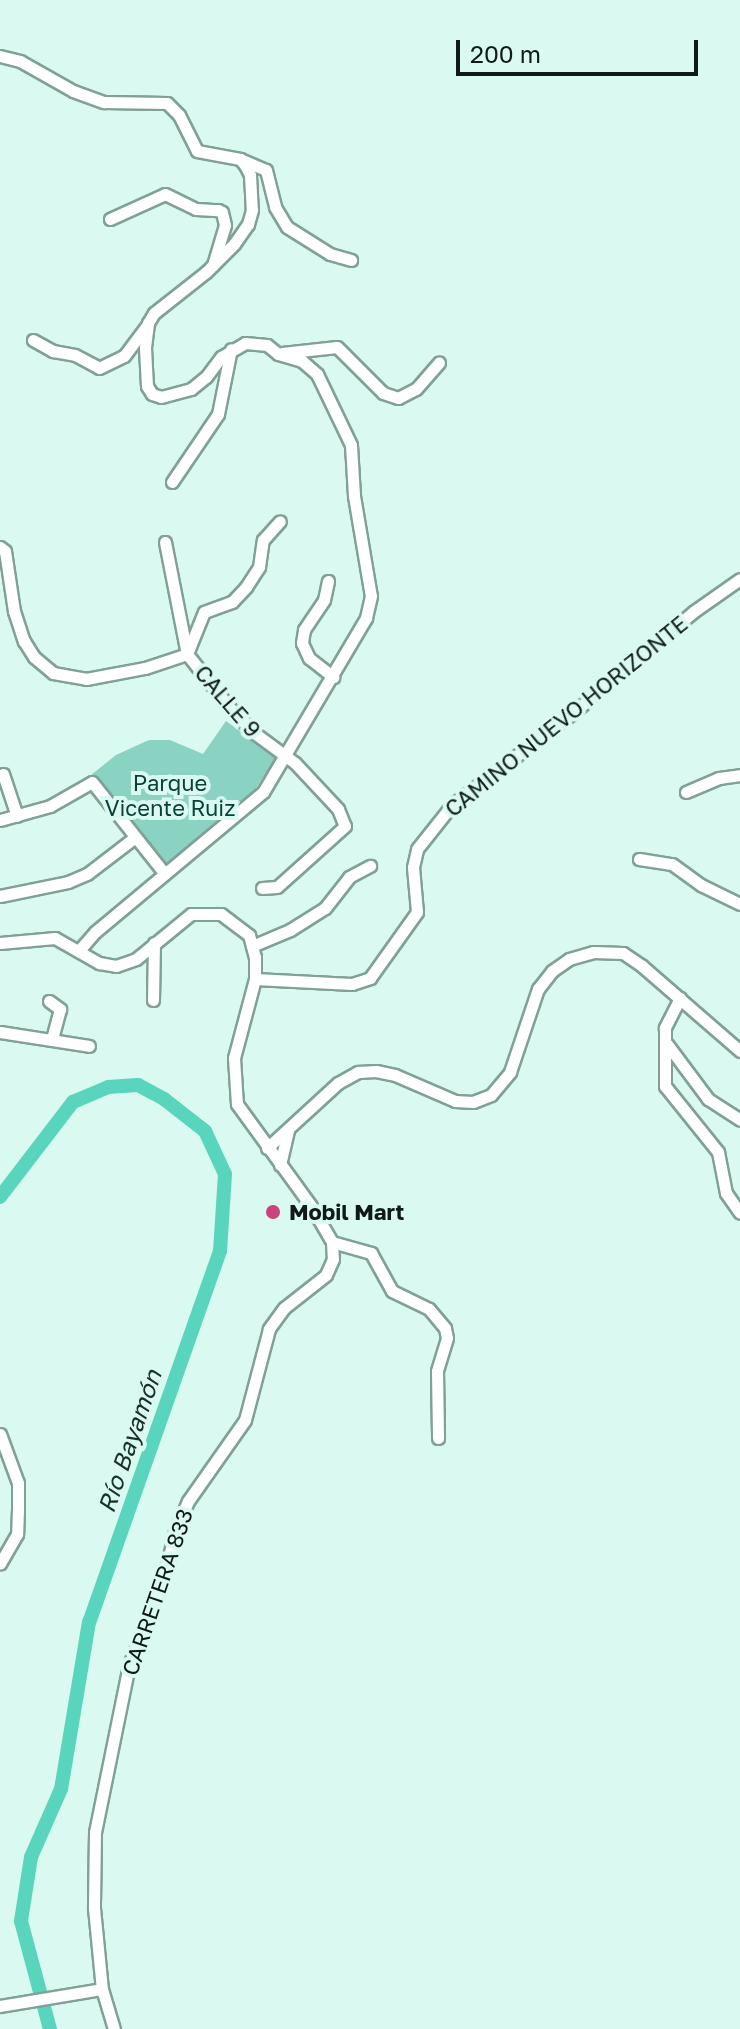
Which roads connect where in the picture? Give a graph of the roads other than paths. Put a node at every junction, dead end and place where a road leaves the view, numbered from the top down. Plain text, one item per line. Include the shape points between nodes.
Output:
1 (0, 56) edge
2 (240, 159) junction
3 (110, 219) dead end
4 (351, 260) dead end
5 (213, 265) junction
6 (148, 323) junction
7 (33, 340) dead end
8 (231, 349) junction
9 (278, 354) junction
10 (439, 363) dead end
11 (172, 482) dead end
12 (280, 521) dead end
13 (165, 542) dead end
14 (0, 547) edge
15 (740, 579) edge
16 (328, 581) dead end
17 (187, 654) junction
18 (333, 677) junction
19 (286, 757) junction
20 (3, 774) dead end
21 (740, 775) edge
22 (686, 792) dead end
23 (17, 816) junction
24 (0, 820) edge
25 (134, 838) junction
26 (639, 859) dead end
27 (370, 866) dead end
28 (165, 874) junction
29 (262, 888) dead end
30 (0, 896) edge
31 (738, 900) edge
32 (0, 943) edge
33 (154, 943) junction
34 (252, 946) junction
35 (80, 949) junction
36 (255, 979) junction
37 (680, 998) junction
38 (153, 1000) dead end
39 (49, 1001) dead end
40 (0, 1032) edge
41 (52, 1038) junction
42 (667, 1043) junction
43 (89, 1046) dead end
44 (740, 1051) edge
45 (740, 1120) edge
46 (252, 1128) junction
47 (287, 1129) junction
48 (267, 1148) junction
49 (280, 1165) junction
50 (740, 1213) edge
51 (332, 1242) junction
52 (0, 1434) edge
53 (438, 1438) dead end
54 (0, 1564) edge
55 (102, 1989) junction
56 (0, 2006) edge
57 (114, 2029) edge

1 - 2 street via 104,102 167,103 197,151
2 - 4 street via 266,170 275,207 287,227 330,254
2 - 5 street via 250,175 252,210 234,244
3 - 5 street via 165,194 196,209 218,210 225,225
5 - 6 street
6 - 7 street via 124,356 99,368
6 - 8 street via 147,386 161,397 191,389
8 - 9 street via 259,343
8 - 11 street via 218,414
9 - 10 street via 337,347 383,393 398,398 416,389
9 - 18 street via 302,361 317,374 351,445 371,596 366,618
12 - 17 street via 263,540 259,567 246,587 232,602 204,612
13 - 17 street, CALLE 9
14 - 17 street via 24,641 53,673 86,679
15 - 36 street, CAMINO NUEVO HORIZONTE via 452,805 417,849 417,912 370,978 352,984
16 - 18 street via 302,643 309,658
17 - 19 street, CALLE 9 via 237,716
18 - 19 street
19 - 28 street via 254,801
19 - 29 street, CALLE 9 via 338,809 345,826 277,887
20 - 23 street
21 - 22 street
23 - 24 street
23 - 25 street via 50,806 92,782
25 - 28 street
25 - 30 street via 87,874
26 - 31 street via 672,864 701,885
27 - 34 street via 349,877 325,908
28 - 35 street
32 - 35 street via 55,938
33 - 34 street via 191,914 203,912 221,914 249,935
33 - 35 street via 136,959 116,966 99,963
33 - 38 street
34 - 36 street
36 - 46 street via 234,1058 237,1104
37 - 42 street via 665,1028
37 - 44 street
37 - 47 street via 623,953 580,955 552,971 538,989 510,1072 491,1095 455,1101 395,1075 358,1072
39 - 41 street via 60,1009
40 - 41 street
41 - 43 street
42 - 45 street via 708,1099
42 - 50 street via 668,1091 718,1152 726,1193
46 - 47 street via 270,1133
46 - 48 street
47 - 48 street
47 - 49 street
48 - 49 street
49 - 51 street
51 - 53 street via 371,1253 392,1291 429,1309 445,1328 437,1371
51 - 55 street, CARRETERA 833 via 333,1259 326,1275 284,1308 269,1329 245,1420 188,1501 129,1665 95,1832 94,1908
52 - 54 street via 18,1483 18,1509 17,1534
55 - 56 street
55 - 57 street, CARRETERA 833

